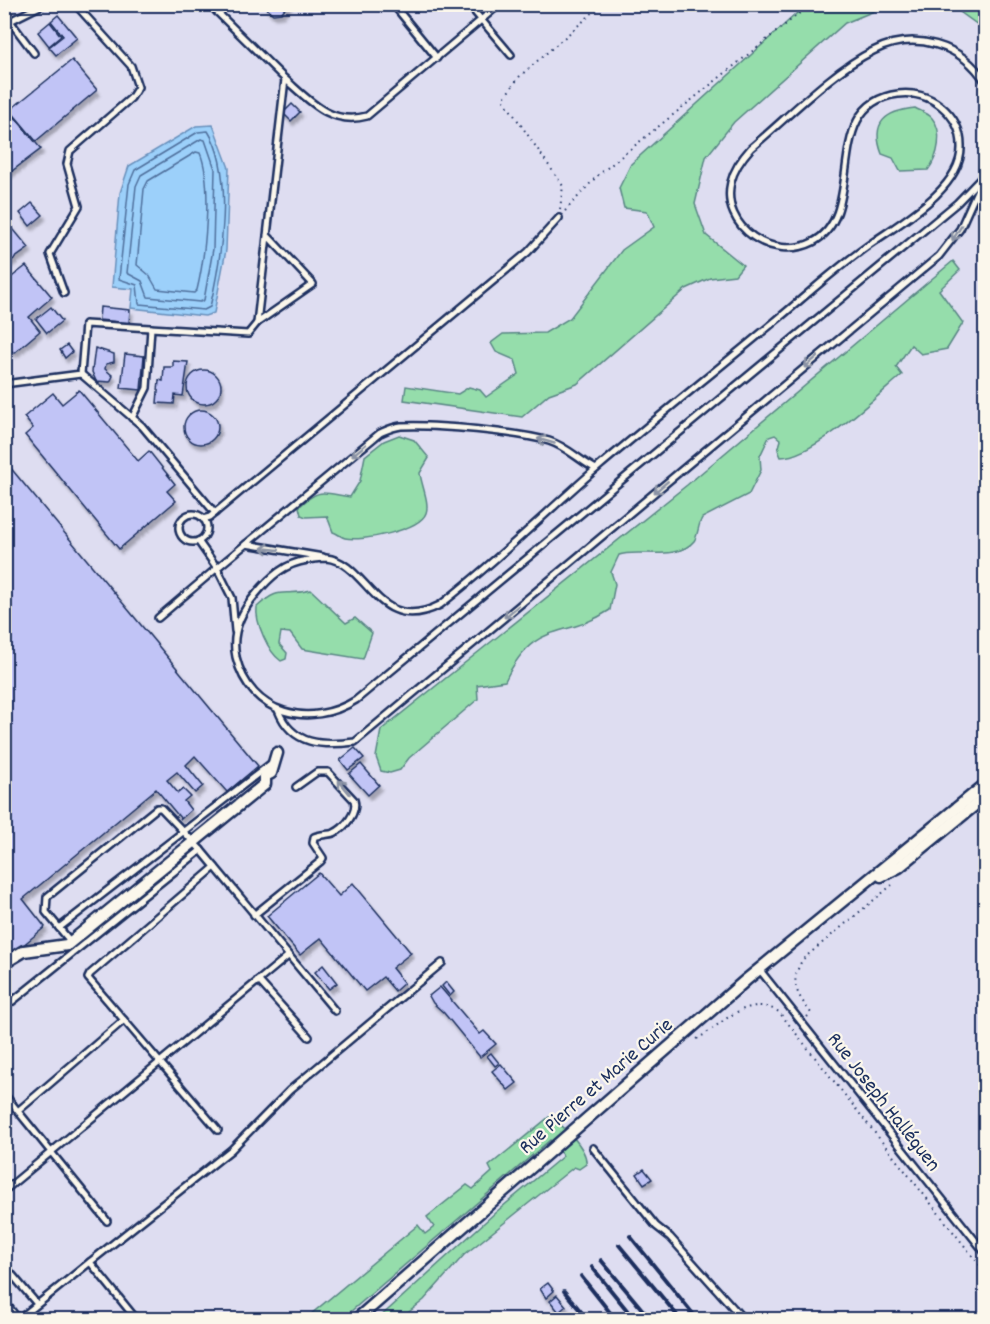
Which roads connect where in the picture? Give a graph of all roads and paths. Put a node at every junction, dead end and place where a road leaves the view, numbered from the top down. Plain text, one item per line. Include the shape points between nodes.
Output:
1 (44, 4) edge
2 (75, 4) edge
3 (209, 4) edge
4 (225, 4) edge
5 (468, 4) edge
6 (500, 4) edge
7 (603, 4) edge
8 (811, 4) edge
9 (394, 5) edge
10 (217, 12) junction
11 (4, 15) edge
12 (10, 21) junction
13 (481, 21) junction
14 (34, 52) dead end
15 (511, 55) dead end
16 (437, 58) junction
17 (285, 79) junction
18 (986, 83) edge
19 (986, 173) edge
20 (981, 180) junction
21 (559, 218) junction
22 (267, 235) junction
23 (64, 293) dead end
24 (257, 322) junction
25 (151, 328) junction
26 (81, 374) junction
27 (4, 384) edge
28 (132, 417) junction
29 (596, 469) junction
30 (215, 513) junction
31 (203, 519) junction
32 (198, 541) junction
33 (246, 544) junction
34 (328, 558) junction
35 (217, 568) junction
36 (158, 618) dead end
37 (235, 633) junction
38 (278, 710) junction
39 (276, 757) joint
40 (986, 784) edge
41 (296, 787) dead end
42 (986, 796) edge
43 (183, 831) junction
44 (197, 846) junction
45 (215, 867) junction
46 (899, 879) dead end
47 (864, 884) junction
48 (254, 915) junction
49 (59, 928) junction
50 (74, 946) junction
51 (288, 956) junction
52 (4, 963) edge
53 (442, 963) dead end
54 (759, 969) junction
55 (258, 980) junction
56 (793, 984) dead end
57 (766, 1007) dead end
58 (4, 1008) edge
59 (335, 1011) dead end
60 (124, 1020) junction
61 (309, 1037) dead end
62 (160, 1061) junction
63 (4, 1094) edge
64 (18, 1112) junction
65 (218, 1130) dead end
66 (593, 1148) dead end
67 (51, 1152) junction
68 (4, 1191) edge
69 (107, 1221) dead end
70 (986, 1254) edge
71 (90, 1262) junction
72 (4, 1265) edge
73 (986, 1273) edge
74 (4, 1301) edge
75 (37, 1304) junction
76 (18, 1319) edge
77 (137, 1320) edge
78 (356, 1320) edge
79 (744, 1320) edge

1 - 12 lane
2 - 23 lane via 131,66 138,87 131,98 70,150 67,164 79,206 50,254
3 - 10 lane
4 - 10 lane
5 - 13 lane
6 - 13 lane
7 - 21 path via 520,76 503,99 563,186
8 - 21 path via 597,176
9 - 16 lane
10 - 17 lane
11 - 12 lane
12 - 14 lane
13 - 15 lane
13 - 16 lane
16 - 17 lane via 368,116 353,120 323,112
17 - 22 lane
18 - 29 lane via 970,63 941,45 907,41 884,46 845,69 751,148 731,182 733,209 749,235 786,249 813,242 832,223 842,196 850,136 865,112 882,98 902,93 933,101 956,125 961,146 957,168 930,200 868,245
19 - 20 lane
20 - 38 lane via 356,700 340,711 315,716
20 -> 38 lane via 960,229 939,256 355,742 326,746 309,742 288,726
21 - 30 lane via 528,252
22 - 24 lane
22 - 24 lane via 313,284
24 - 25 lane via 248,334
25 - 26 lane via 85,324
25 - 28 lane via 147,388
26 - 27 lane
26 - 28 lane
28 - 30 lane
29 -> 33 lane via 559,445 529,436 391,428
29 - 34 lane via 456,592 429,610 396,609
30 - 31 lane
31 - 32 lane via 207,529
31 - 32 lane via 191,515 180,524 182,537 189,542
32 - 35 lane
34 -> 33 lane
33 - 35 lane
34 - 37 lane via 292,564 274,575 253,597
35 - 36 lane
35 - 37 lane via 232,598
37 - 38 lane via 238,664 247,683
39 - 43 lane
39 - 44 street via 272,773 265,776 266,784
40 - 47 street, Rue Pierre et Marie Curie
48 -> 41 lane via 321,861 314,837 334,832 351,817 356,806 334,775 322,770
42 - 47 street, Rue Pierre et Marie Curie via 899,867
43 - 44 lane
43 - 49 lane
43 - 49 lane via 157,808 47,897 46,912
44 - 45 lane
44 - 50 street
45 - 48 lane
45 - 60 lane via 88,975
46 - 56 path via 809,952 798,967
47 - 54 street, Rue Pierre et Marie Curie
48 - 51 lane
49 - 50 lane
50 - 52 street via 24,951
50 - 58 lane
51 - 55 lane
51 - 59 lane
53 - 71 lane via 290,1090 231,1150
54 - 70 lane, Rue Joseph Halléguen
54 - 78 street, Rue Pierre et Marie Curie
55 - 61 lane
55 - 62 lane
57 - 73 path via 779,1012
60 - 62 lane
60 - 64 lane
62 - 65 lane
62 - 67 lane
63 - 64 lane
64 - 67 lane
66 - 79 lane via 656,1226
67 - 68 lane
67 - 69 lane
71 - 75 lane
71 - 77 lane
72 - 75 lane
74 - 76 lane
75 - 76 lane

